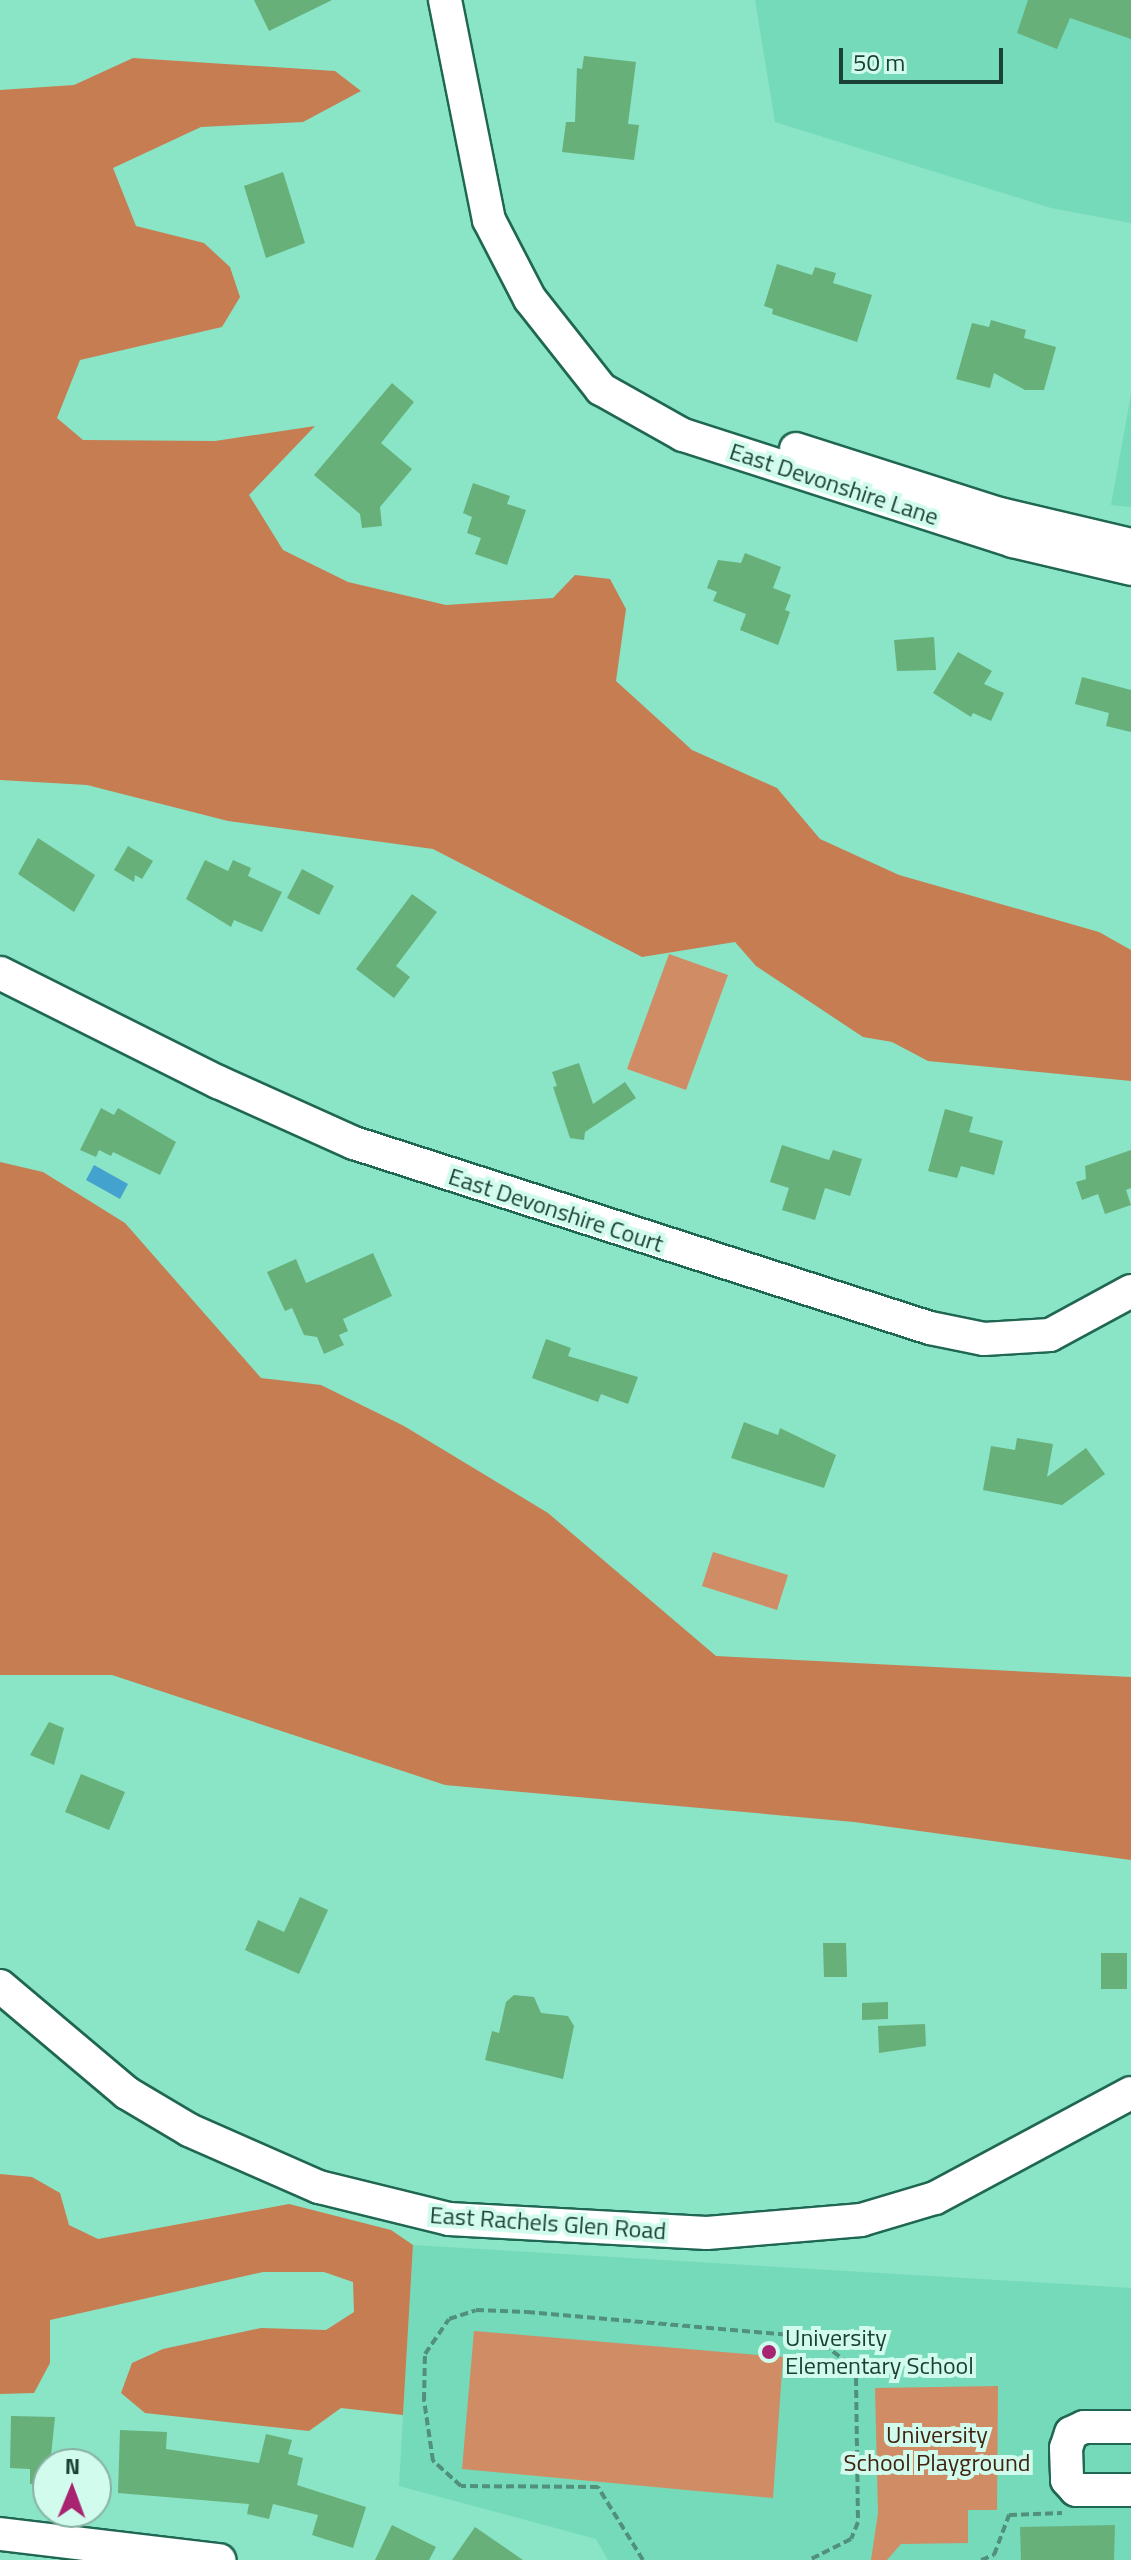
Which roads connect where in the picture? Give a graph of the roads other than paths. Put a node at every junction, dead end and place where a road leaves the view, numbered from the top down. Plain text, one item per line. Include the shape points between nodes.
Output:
1 (445, 0) edge
2 (566, 345) junction
3 (1131, 545) edge
4 (1131, 569) edge
5 (0, 973) edge
6 (1131, 1291) edge
7 (2, 1986) edge
8 (1131, 2093) edge
9 (1131, 2427) edge
10 (1131, 2490) edge
11 (0, 2534) edge
12 (219, 2560) edge

1 - 2 street, East Devonshire Lane via 489,220 514,274
2 - 3 street, East Devonshire Lane via 653,396 708,420 1000,514
2 - 4 street, East Devonshire Lane via 601,389 683,435 1013,541
5 - 6 street, East Devonshire Court via 354,1143 930,1328 984,1339 1050,1335
7 - 8 street, East Rachels Glen Road via 121,2089 189,2130 319,2187 449,2219 707,2233 861,2220 935,2198
9 - 10 street via 1084,2427 1071,2433 1066,2448 1067,2480 1076,2490
11 - 12 street

